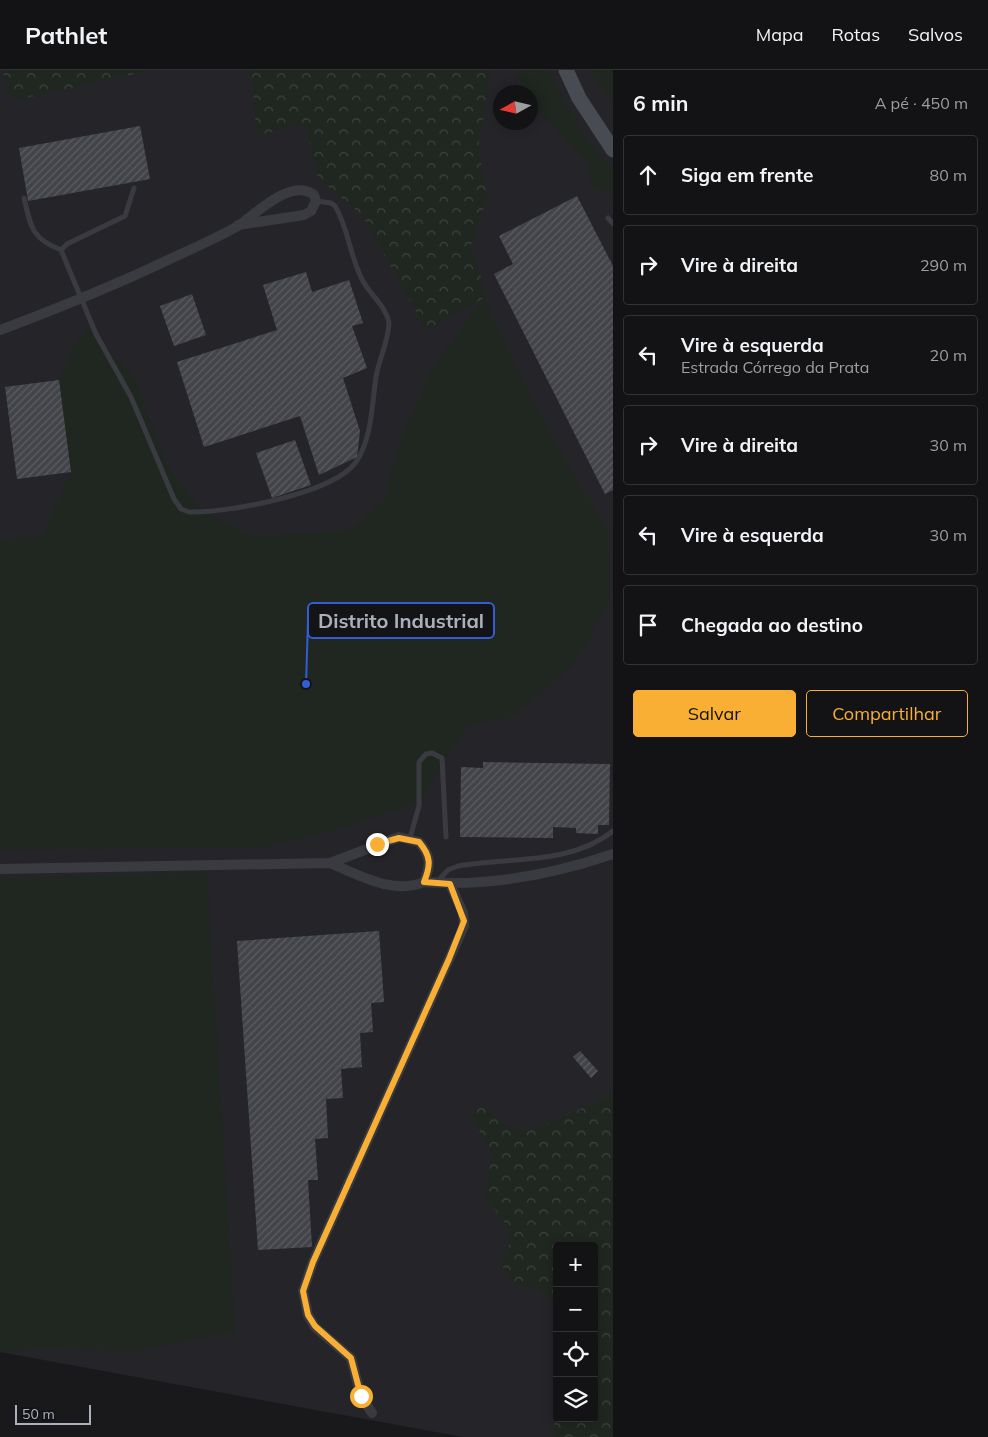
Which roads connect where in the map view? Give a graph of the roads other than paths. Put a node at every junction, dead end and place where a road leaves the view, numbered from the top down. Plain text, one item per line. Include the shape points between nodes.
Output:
1 (566, 70) edge
2 (613, 150) edge
3 (134, 188) dead end
4 (24, 198) dead end
5 (316, 201) junction
6 (608, 218) dead end
7 (613, 224) edge
8 (238, 226) junction
9 (61, 250) junction
10 (81, 300) junction
11 (0, 330) edge
12 (613, 830) edge
13 (446, 837) dead end
14 (410, 838) junction
15 (613, 854) edge
16 (330, 863) junction
17 (0, 869) edge
18 (424, 882) junction
19 (436, 883) junction
20 (450, 884) junction
21 (372, 1413) dead end

1 - 2 main road
3 - 9 lane via 125,216
4 - 9 lane via 34,233
5 - 8 street via 311,212 304,215
5 - 8 street via 314,195 303,190 283,195 264,205
5 - 10 lane via 331,203 337,210 358,271 387,315 389,327 361,453 349,470 312,489 265,502 196,512 181,509 131,397
6 - 7 lane
8 - 10 street
9 - 10 lane
10 - 11 street
12 - 19 lane via 602,839 570,852 458,866 448,870
13 - 14 lane via 442,758 432,753 426,754 419,762 419,806
14 - 16 street via 399,838
14 - 18 street via 419,842 430,858
15 - 20 street via 525,878
16 - 17 street
16 - 18 street via 394,887
18 - 19 street
19 - 20 street
20 - 21 street via 464,926 313,1262 303,1291 304,1305 315,1326 351,1358 361,1396

